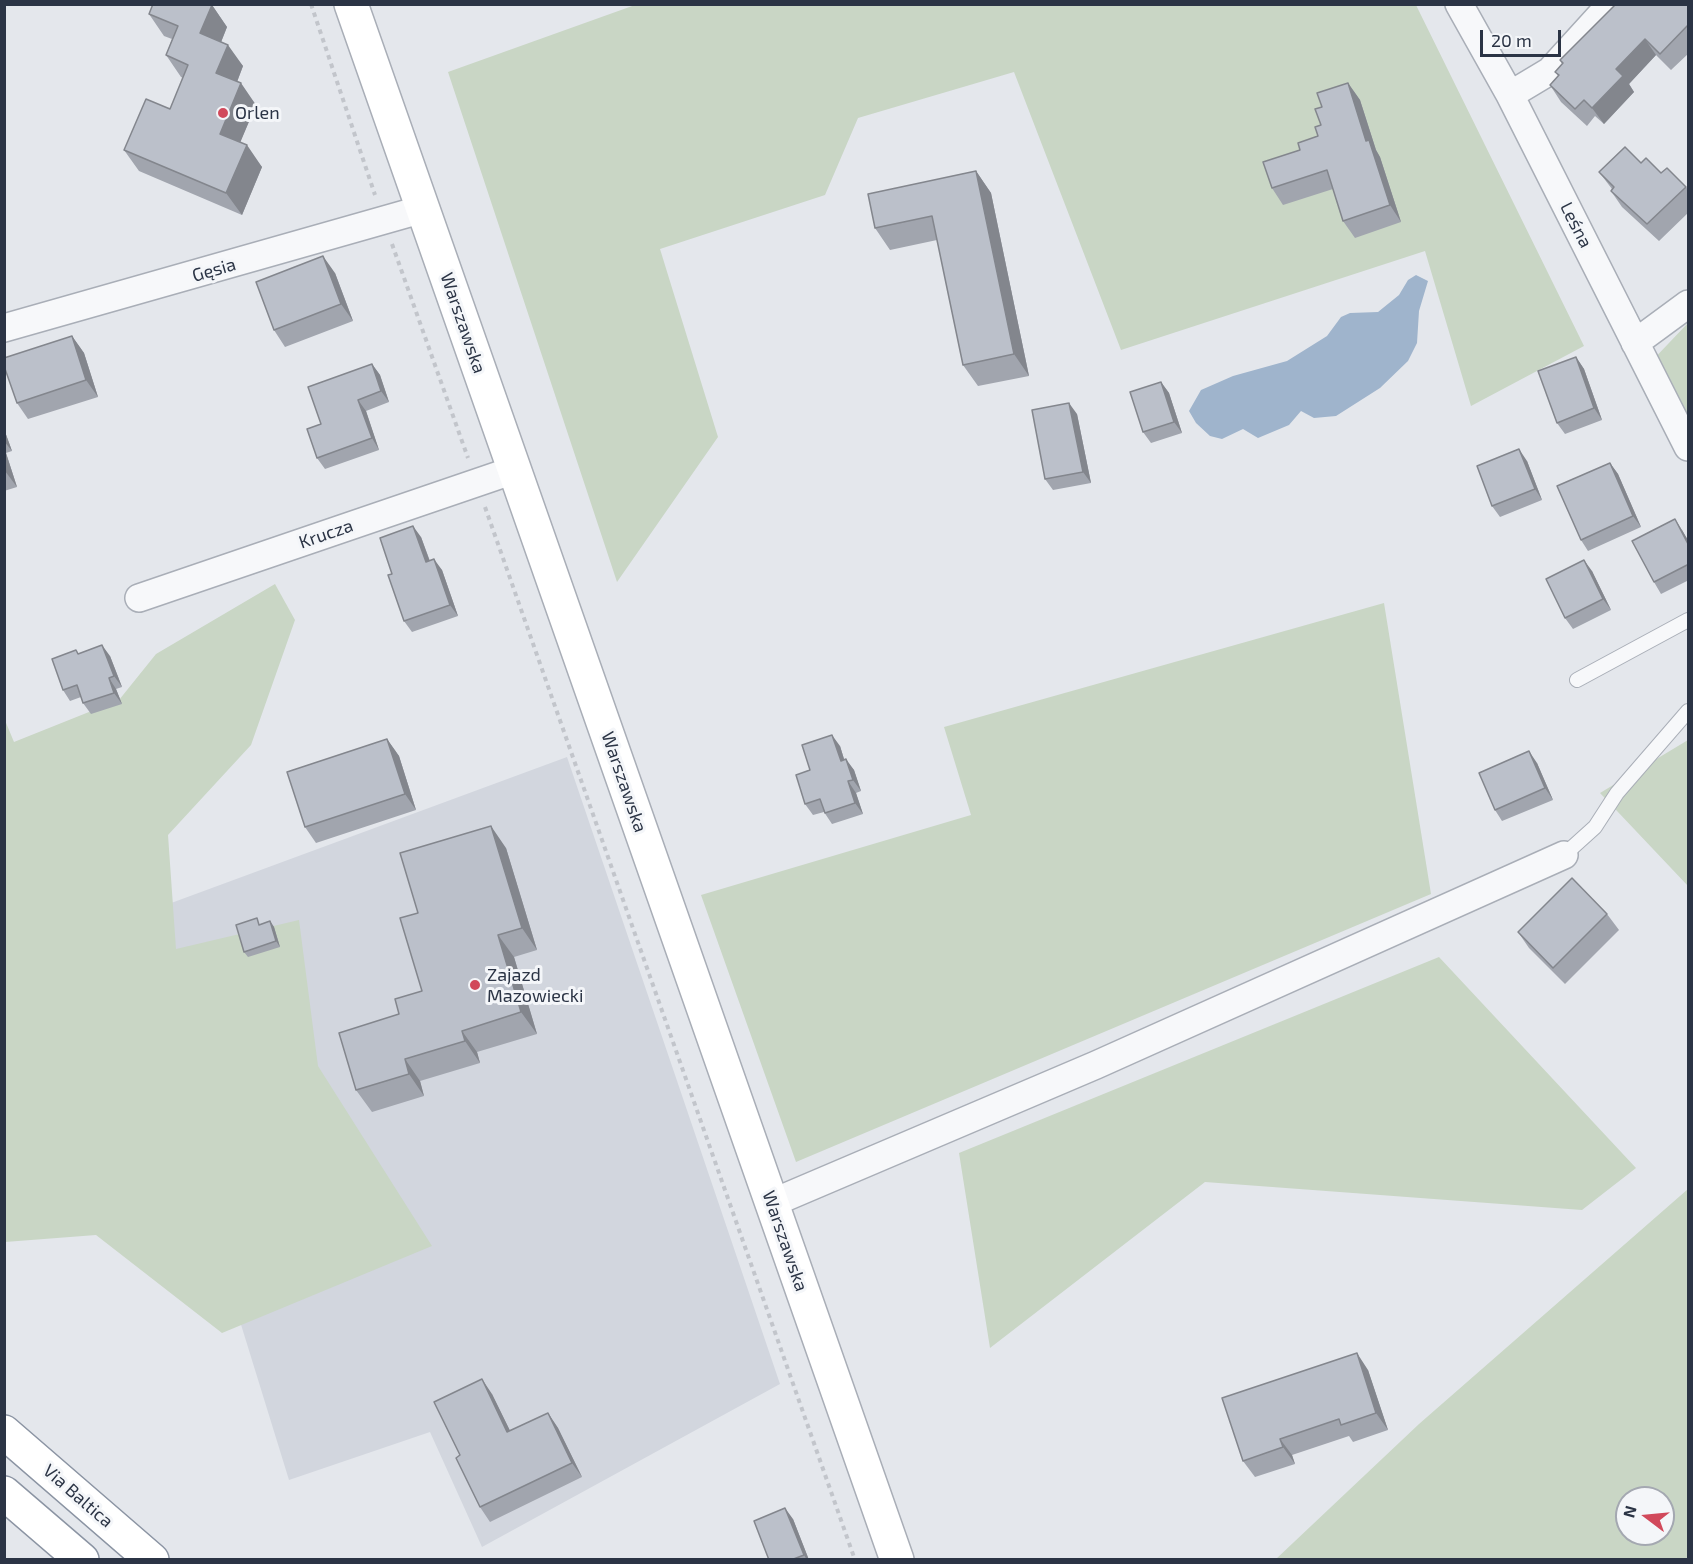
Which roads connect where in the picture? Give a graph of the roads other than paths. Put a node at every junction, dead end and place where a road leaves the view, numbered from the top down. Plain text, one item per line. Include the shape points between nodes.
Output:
1 (351, 4) edge
2 (1460, 4) edge
3 (1611, 4) edge
4 (1510, 95) junction
5 (423, 209) junction
6 (1689, 304) edge
7 (4, 328) edge
8 (1635, 343) junction
9 (1689, 447) edge
10 (514, 470) junction
11 (139, 598) dead end
12 (1689, 620) edge
13 (1578, 680) dead end
14 (1689, 711) edge
15 (1564, 855) joint
16 (772, 1203) junction
17 (4, 1432) edge
18 (4, 1493) edge
19 (82, 1560) edge
20 (152, 1560) edge
21 (897, 1560) edge

1 - 5 main road, Warszawska
2 - 4 street, Leśna
3 - 4 street via 1550,71
4 - 8 street, Leśna
5 - 7 street, Gęsia
5 - 10 main road, Warszawska
6 - 8 street
8 - 9 street, Leśna
10 - 11 street, Krucza
10 - 16 main road, Warszawska
12 - 13 lane
14 - 15 lane via 1617,793 1594,827
15 - 16 street via 1096,1065
16 - 21 main road, Warszawska
17 - 20 main road, Via Baltica
18 - 19 main road

